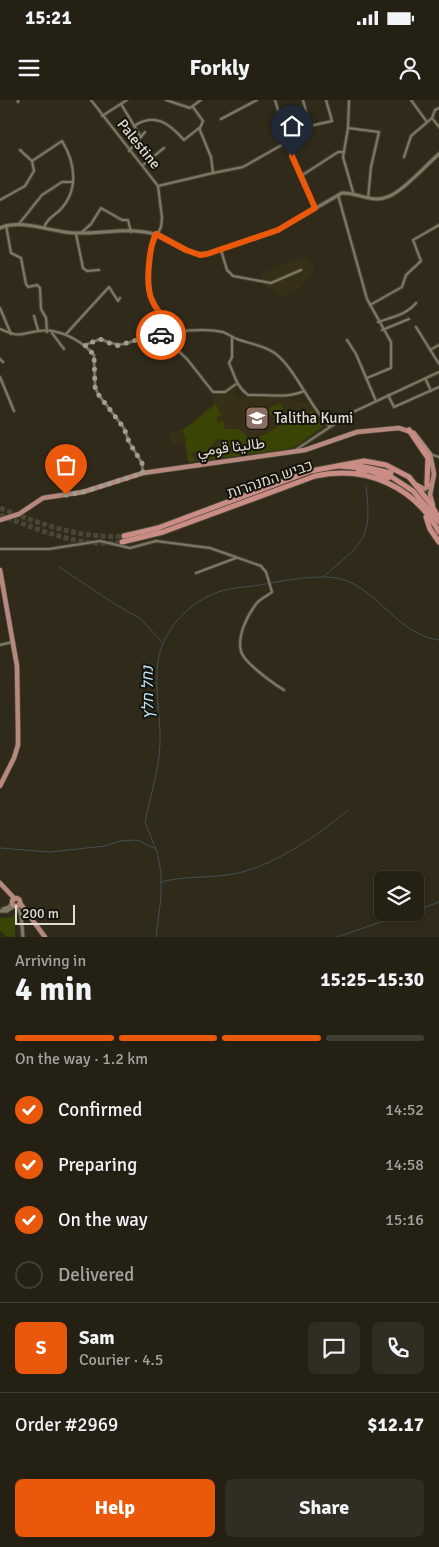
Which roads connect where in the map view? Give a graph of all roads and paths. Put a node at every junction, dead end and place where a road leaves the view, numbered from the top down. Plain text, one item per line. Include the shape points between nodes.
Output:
1 (91, 100) edge
2 (127, 100) edge
3 (166, 100) edge
4 (180, 100) edge
5 (201, 100) edge
6 (257, 100) edge
7 (275, 100) edge
8 (303, 100) edge
9 (326, 100) edge
10 (348, 100) edge
11 (411, 100) edge
12 (122, 104) junction
13 (176, 105) junction
14 (193, 107) junction
15 (439, 108) edge
16 (102, 116) junction
17 (432, 118) junction
18 (221, 119) dead end
19 (427, 122) junction
20 (134, 126) junction
21 (310, 126) junction
22 (439, 127) edge
23 (199, 128) junction
24 (348, 128) junction
25 (145, 132) dead end
26 (141, 137) junction
27 (285, 138) junction
28 (287, 142) junction
29 (164, 148) dead end
30 (20, 150) dead end
31 (129, 150) junction
32 (344, 152) junction
33 (439, 154) edge
34 (404, 157) dead end
35 (32, 161) junction
36 (143, 166) junction
37 (213, 173) junction
38 (301, 176) junction
39 (73, 182) junction
40 (158, 186) junction
41 (353, 192) junction
42 (338, 194) junction
43 (368, 198) junction
44 (0, 200) edge
45 (315, 208) junction
46 (6, 225) junction
47 (18, 225) junction
48 (439, 225) edge
49 (0, 228) edge
50 (44, 228) junction
51 (131, 232) junction
52 (77, 233) junction
53 (156, 234) junction
54 (221, 250) junction
55 (99, 270) dead end
56 (301, 270) dead end
57 (120, 298) dead end
58 (416, 303) dead end
59 (370, 305) junction
60 (0, 308) edge
61 (34, 316) dead end
62 (409, 320) dead end
63 (378, 322) junction
64 (416, 327) dead end
65 (0, 329) edge
66 (382, 330) junction
67 (38, 331) junction
68 (47, 332) junction
69 (52, 332) junction
70 (11, 334) junction
71 (65, 334) junction
72 (170, 334) junction
73 (232, 337) junction
74 (346, 340) dead end
75 (85, 345) junction
76 (439, 345) edge
77 (64, 350) dead end
78 (430, 350) junction
79 (0, 359) edge
80 (2, 362) dead end
81 (439, 364) edge
82 (439, 372) edge
83 (0, 377) edge
84 (367, 378) junction
85 (426, 380) junction
86 (236, 384) junction
87 (439, 387) edge
88 (304, 391) junction
89 (431, 391) junction
90 (388, 395) junction
91 (376, 401) junction
92 (14, 412) dead end
93 (330, 427) junction
94 (409, 430) junction
95 (293, 452) junction
96 (430, 454) junction
97 (439, 457) edge
98 (336, 465) junction
99 (381, 471) junction
100 (143, 473) junction
101 (430, 484) junction
102 (417, 485) junction
103 (426, 517) tunnel mouth
104 (0, 520) edge
105 (438, 520) edge
106 (439, 532) edge
107 (124, 536) tunnel mouth
108 (122, 542) tunnel mouth
109 (439, 542) edge
110 (0, 550) edge
111 (236, 558) junction
112 (0, 570) edge
113 (196, 573) dead end
114 (13, 642) junction
115 (0, 645) edge
116 (284, 690) dead end
117 (0, 786) edge
118 (0, 883) edge
119 (16, 903) junction
120 (0, 910) edge
121 (23, 937) edge
122 (45, 937) edge

1 - 16 street, Palestine
2 - 12 street
3 - 13 street
4 - 13 street
5 - 14 street
6 - 18 street
7 - 27 street
8 - 21 street
9 - 21 street via 332,121
10 - 24 street
11 - 19 street
12 - 16 street
12 - 20 street
13 - 14 street
14 - 23 street via 203,121
15 - 17 street
16 - 31 street, Palestine
17 - 19 street
17 - 22 street
19 - 34 street via 411,136
20 - 23 street via 153,119 170,127 184,140
20 - 26 street
21 - 27 street
23 - 37 street via 211,157
24 - 32 street
24 - 43 street via 378,132
25 - 26 street
26 - 31 street
27 - 28 street
28 - 37 street via 243,167
28 - 38 street
29 - 36 street
30 - 35 street
31 - 36 street, Palestine
32 - 38 street via 338,152
32 - 41 street
33 - 43 street via 392,194 384,198
35 - 39 street via 62,141 69,154
35 - 44 street via 34,171 27,184
36 - 40 street, Palestine
37 - 40 street
38 - 45 street
39 - 47 street via 60,183 42,195
39 - 50 street via 70,198 48,219
40 - 53 street, Palestine via 162,218
41 - 42 street
41 - 43 street
42 - 45 street
42 - 59 street
45 - 54 street via 278,230
46 - 47 street
46 - 49 street
46 - 68 street via 11,253 21,258 26,284 40,288
47 - 50 street
48 - 59 street via 413,240 421,261 406,274 402,287
50 - 52 street
51 - 52 street
51 - 52 street via 128,220 101,208 91,224
51 - 53 street
52 - 55 street via 83,268
53 - 54 street via 200,255
53 - 72 street, Palestine via 146,277 152,301 169,324
54 - 56 street via 227,270 233,276 271,283
57 - 71 street via 118,300 109,288
58 - 63 street via 400,315
59 - 63 street
60 - 70 street
61 - 67 street
62 - 66 street
63 - 66 street
64 - 78 street
65 - 70 street
66 - 84 street via 391,342 392,366
67 - 68 street
67 - 70 street via 23,336
68 - 69 street
69 - 71 street
69 - 77 street
71 - 75 street
72 - 73 street via 202,329
72 - 75 street via 116,346 100,339
72 - 86 street, Palestine via 172,345 213,392 225,392
73 - 86 street via 229,363
73 - 88 street via 251,342 278,356
74 - 84 street
75 - 100 street via 94,355 98,394 124,428 142,463
76 - 78 street
78 - 81 street
79 - 80 street
82 - 85 street
83 - 92 street
84 - 91 street
85 - 89 street
85 - 90 street
86 - 88 street via 248,395 294,396
87 - 89 street
88 - 93 street
89 - 90 street via 394,406
90 - 91 street
91 - 93 street
93 - 95 street
94 - 95 main road, طاليثا قومي via 362,430 312,449
94 - 96 main road
94 - 101 highway via 428,458
95 - 100 main road, طاليثا قومي
96 - 97 street
96 - 101 main road via 434,474
98 - 99 highway
98 - 99 highway via 362,463
98 - 107 highway, כביש המנהרות via 162,526
99 - 102 highway via 409,477
99 - 105 highway via 413,491
99 - 108 highway, כביש המנהרות via 327,473 154,535
100 - 104 main road, طاليثا قومي via 83,492 43,498 19,514
101 - 102 main road via 426,489
101 - 105 main road
102 - 105 highway
103 - 109 highway
105 - 106 highway
110 - 111 street via 49,549 100,541 130,548 156,540 203,547
111 - 113 street
111 - 116 street via 264,568 272,592 256,604 245,623 241,636 242,654
112 - 114 main road
114 - 115 street
114 - 117 main road via 17,666 18,745
118 - 119 main road
119 - 120 street
119 - 121 street
119 - 122 main road via 39,926

